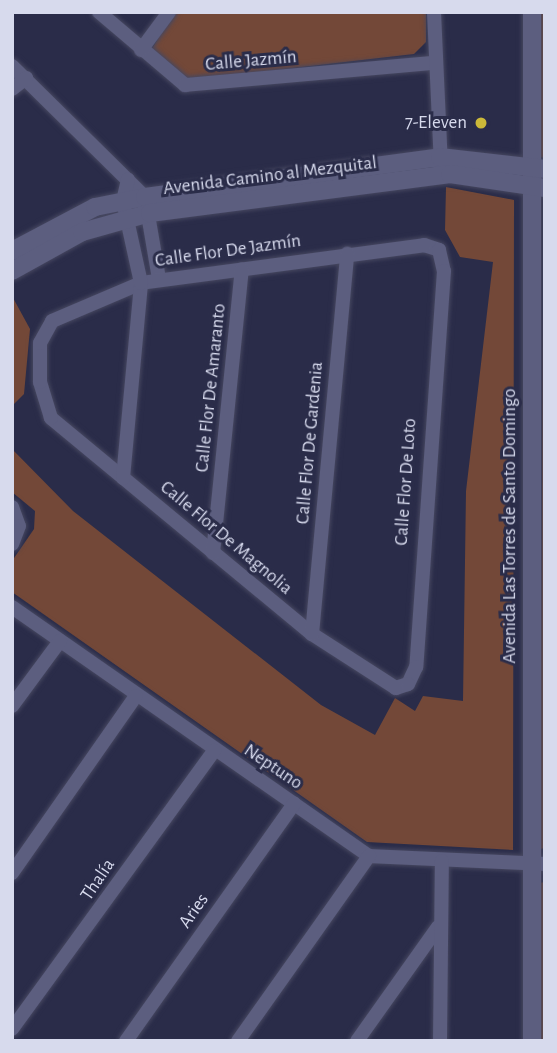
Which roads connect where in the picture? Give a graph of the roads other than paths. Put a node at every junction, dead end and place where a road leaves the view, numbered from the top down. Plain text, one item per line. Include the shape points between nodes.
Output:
1 (99, 12) edge
2 (169, 12) edge
3 (434, 12) edge
4 (532, 12) edge
5 (141, 50) junction
6 (433, 62) junction
7 (12, 66) edge
8 (26, 78) junction
9 (12, 89) edge
10 (441, 166) junction
11 (538, 178) edge
12 (128, 180) junction
13 (148, 205) junction
14 (125, 209) junction
15 (439, 250) joint
16 (12, 251) edge
17 (347, 254) junction
18 (242, 269) junction
19 (12, 271) edge
20 (159, 279) junction
21 (141, 283) junction
22 (545, 285) edge
23 (533, 306) junction
24 (51, 418) joint
25 (122, 478) junction
26 (12, 507) edge
27 (12, 544) edge
28 (213, 553) junction
29 (12, 607) edge
30 (312, 634) junction
31 (60, 641) junction
32 (380, 682) joint
33 (136, 696) junction
34 (12, 706) edge
35 (214, 751) junction
36 (294, 804) junction
37 (369, 856) junction
38 (442, 861) junction
39 (537, 864) edge
40 (12, 873) edge
41 (438, 926) junction
42 (12, 1029) edge
43 (126, 1041) edge
44 (238, 1041) edge
45 (357, 1041) edge
46 (440, 1041) edge
47 (532, 1041) edge

1 - 5 street, Calle Jazmín
2 - 5 street
3 - 6 street
4 - 11 street, Avenida Las Torres de Santo Domingo
5 - 6 street, Calle Jazmín via 185,85
6 - 10 street
7 - 8 street
8 - 9 street
8 - 12 street
10 - 11 street, Avenida Camino al Mezquital
10 - 13 street, Avenida Camino al Mezquital
11 - 23 street, Avenida Las Torres de Santo Domingo
12 - 13 street
12 - 14 street
13 - 14 street, Avenida Camino al Mezquital
13 - 20 street
14 - 16 street, Avenida Camino al Mezquital via 73,216
14 - 19 street, Avenida Camino al Mezquital
14 - 21 street
15 - 17 street, Calle Flor De Jazmín via 417,245
15 - 32 street, Calle Flor De Loto via 444,271 416,667 402,687
17 - 18 street, Calle Flor De Jazmín
17 - 30 street, Calle Flor De Gardenia
18 - 20 street, Calle Flor De Jazmín
18 - 28 street, Calle Flor De Amaranto
20 - 21 street, Calle Flor De Jazmín
21 - 24 street, Calle Flor De Jazmín via 52,321 40,343 40,382
21 - 25 street
22 - 23 street
23 - 39 street, Avenida Las Torres de Santo Domingo
24 - 25 street, Calle Flor De Magnolia
25 - 28 street, Calle Flor De Magnolia
26 - 27 street via 19,526
28 - 30 street, Calle Flor De Magnolia
29 - 31 street, Neptuno
30 - 32 street, Calle Flor De Magnolia
31 - 33 street, Neptuno
31 - 34 street
33 - 35 street, Neptuno
33 - 40 street
35 - 36 street, Neptuno
35 - 42 street, Thalía
36 - 37 street, Neptuno
36 - 43 street, Aries
37 - 38 street
37 - 44 street
38 - 39 street
38 - 41 street
39 - 47 street, Avenida Las Torres de Santo Domingo
41 - 45 street
41 - 46 street

